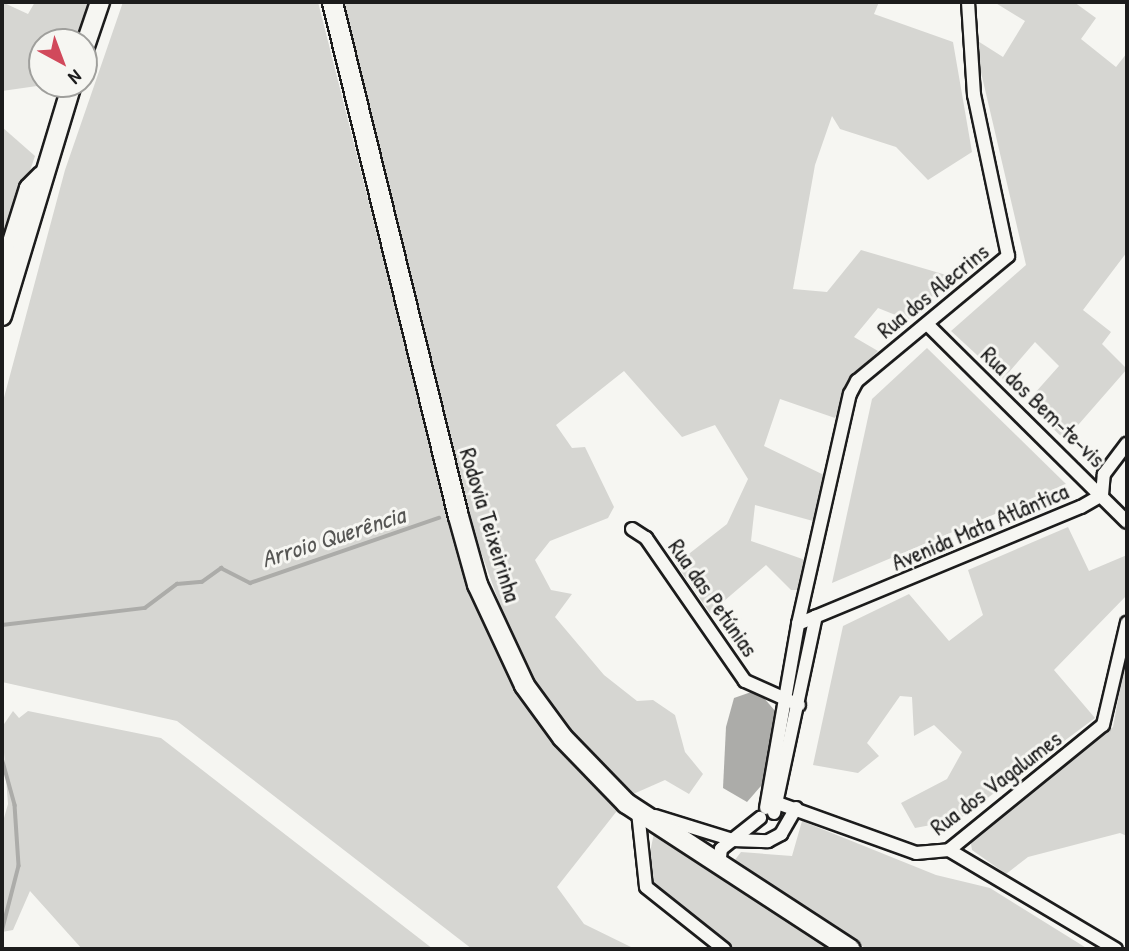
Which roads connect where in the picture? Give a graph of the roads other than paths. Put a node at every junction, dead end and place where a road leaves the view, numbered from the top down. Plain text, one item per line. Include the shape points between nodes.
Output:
1 (100, 2) edge
2 (332, 2) edge
3 (968, 2) edge
4 (91, 28) edge
5 (67, 98) edge
6 (42, 175) junction
7 (2, 274) edge
8 (2, 316) edge
9 (926, 324) junction
10 (1127, 443) edge
11 (1102, 495) junction
12 (1127, 522) edge
13 (632, 530) dead end
14 (808, 599) junction
15 (818, 620) junction
16 (1127, 623) edge
17 (799, 624) junction
18 (783, 701) junction
19 (799, 705) junction
20 (796, 808) junction
21 (638, 811) junction
22 (767, 813) junction
23 (733, 840) junction
24 (949, 850) junction
25 (719, 867) junction
26 (724, 949) edge
27 (850, 949) edge
28 (1116, 949) edge

1 - 4 main road
2 - 21 main road, Rodovia Teixeirinha via 477,584 524,685 593,772
3 - 9 street, Rua dos Alecrins via 974,94 1009,246 1002,266
5 - 6 main road
6 - 7 main road via 29,188
6 - 8 main road via 44,193
9 - 11 street, Rua dos Bem-te-vis
9 - 14 street, Rua dos Alecrins via 857,381 850,394
10 - 11 street, Avenida Mata Atlântica via 1104,474
11 - 12 street, Rua dos Bem-te-vis
11 - 15 street, Avenida Mata Atlântica
13 - 18 street, Rua das Petúnias via 646,538 745,681
14 - 15 street
14 - 17 street, Rua dos Alecrins
15 - 17 street, Avenida Mata Atlântica
15 - 19 street
16 - 24 street, Rua dos Vagalumes via 1103,725
17 - 18 street
18 - 19 street, Rua das Petúnias
18 - 22 street
19 - 22 street
20 - 22 street, Rua dos Vagalumes
20 - 23 street via 776,839
20 - 24 street, Rua dos Vagalumes via 916,853
21 - 23 street
21 - 25 main road, Rodovia Teixeirinha
21 - 26 street via 641,862 653,896
22 - 23 street
23 - 25 street via 721,849
24 - 28 street
25 - 27 main road, Rodovia Teixeirinha

